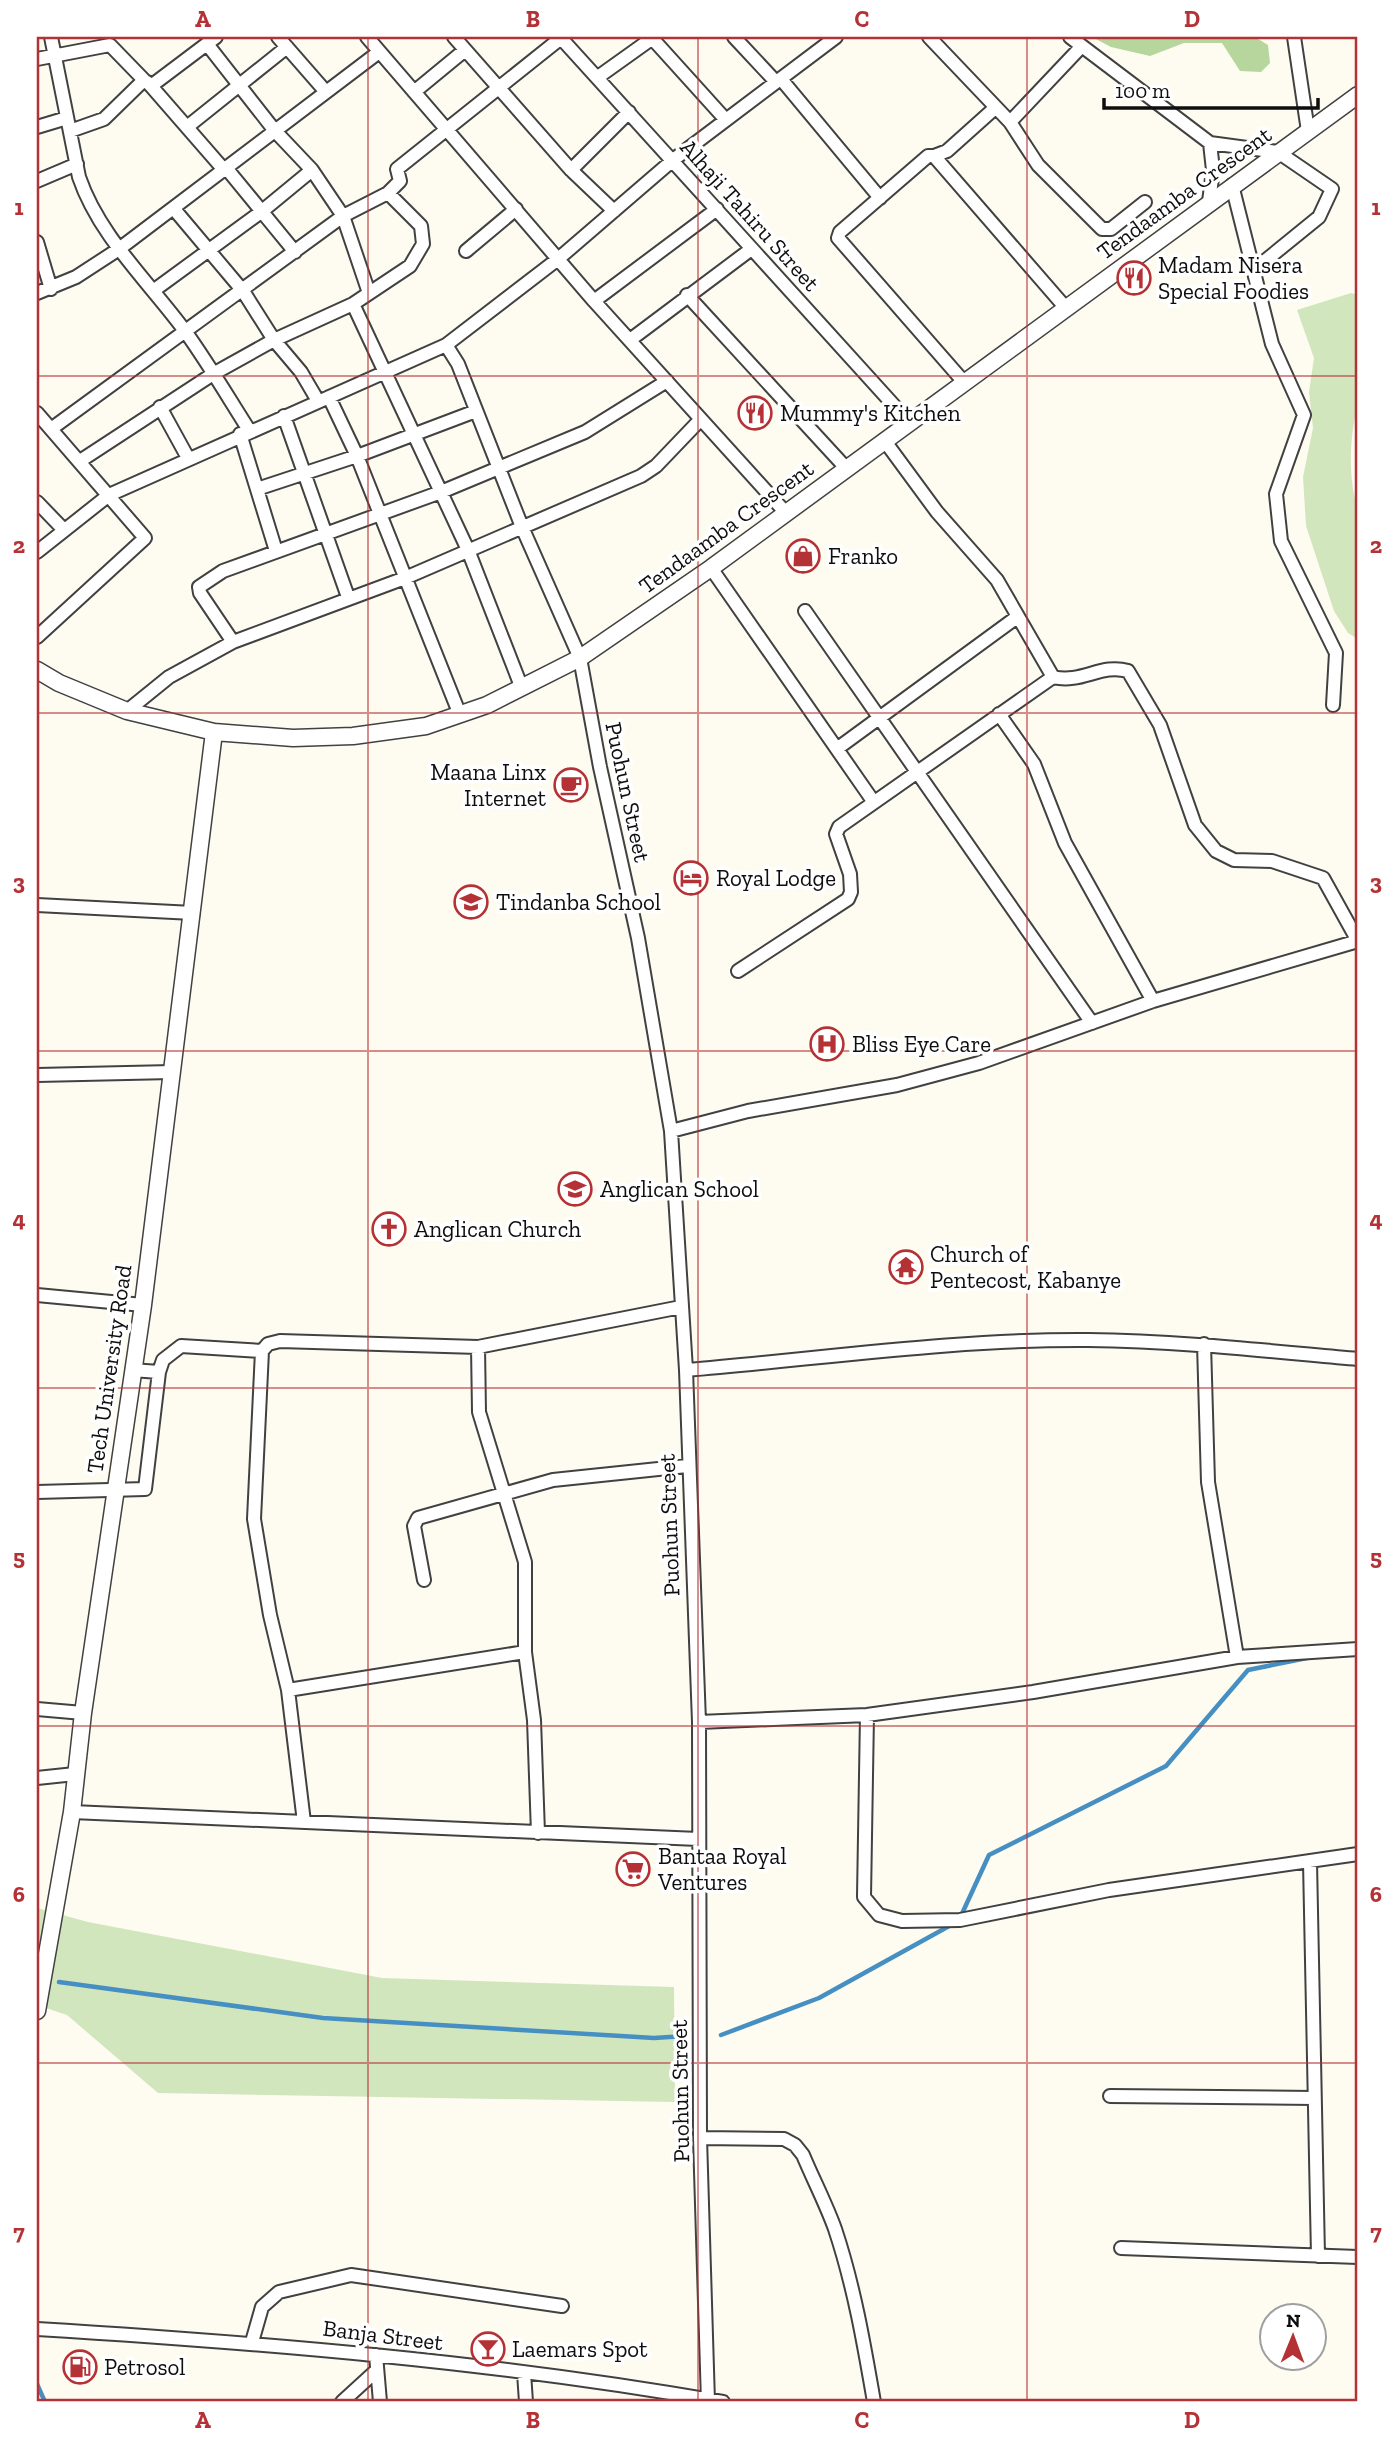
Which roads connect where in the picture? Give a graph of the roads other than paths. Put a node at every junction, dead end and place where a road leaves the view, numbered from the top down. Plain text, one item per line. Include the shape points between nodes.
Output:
1 (51, 37) edge
2 (278, 37) edge
3 (367, 37) edge
4 (454, 37) edge
5 (561, 37) edge
6 (652, 37) edge
7 (735, 37) edge
8 (835, 37) edge
9 (929, 37) edge
10 (1070, 37) edge
11 (1294, 37) edge
12 (212, 40) edge
13 (287, 47) junction
14 (1081, 47) junction
15 (465, 50) junction
16 (379, 52) junction
17 (53, 54) junction
18 (37, 59) edge
19 (598, 77) junction
20 (778, 80) junction
21 (148, 83) junction
22 (238, 86) junction
23 (500, 90) junction
24 (326, 92) junction
25 (414, 92) junction
26 (1358, 95) edge
27 (995, 108) junction
28 (629, 112) junction
29 (726, 120) junction
30 (1010, 122) junction
31 (68, 125) junction
32 (37, 127) edge
33 (187, 127) junction
34 (447, 128) junction
35 (275, 131) junction
36 (1308, 131) junction
37 (1210, 143) junction
38 (1278, 152) junction
39 (934, 156) junction
40 (673, 160) junction
41 (77, 163) junction
42 (226, 170) junction
43 (312, 170) junction
44 (571, 170) junction
45 (37, 181) edge
46 (1232, 185) junction
47 (388, 193) junction
48 (880, 198) junction
49 (1145, 202) dead end
50 (1209, 202) junction
51 (174, 209) junction
52 (516, 209) junction
53 (717, 209) junction
54 (614, 211) junction
55 (261, 212) junction
56 (343, 216) junction
57 (37, 242) edge
58 (119, 249) junction
59 (211, 249) junction
60 (750, 250) junction
61 (466, 251) dead end
62 (295, 252) junction
63 (558, 259) junction
64 (1255, 269) junction
65 (51, 289) junction
66 (153, 290) junction
67 (243, 291) junction
68 (37, 293) edge
69 (369, 293) junction
70 (687, 295) junction
71 (594, 301) junction
72 (353, 304) junction
73 (1065, 307) junction
74 (185, 332) junction
75 (274, 340) junction
76 (630, 340) junction
77 (446, 345) junction
78 (386, 371) junction
79 (213, 374) junction
80 (667, 381) junction
81 (963, 381) junction
82 (324, 399) junction
83 (160, 407) junction
84 (476, 411) junction
85 (37, 413) edge
86 (284, 416) junction
87 (701, 419) junction
88 (909, 422) junction
89 (51, 429) junction
90 (245, 432) junction
91 (415, 435) junction
92 (884, 440) junction
93 (357, 456) junction
94 (188, 458) junction
95 (80, 461) junction
96 (496, 466) junction
97 (846, 468) junction
98 (304, 472) junction
99 (257, 489) junction
100 (441, 492) junction
101 (108, 495) junction
102 (37, 502) edge
103 (786, 513) junction
104 (379, 515) junction
105 (522, 527) junction
106 (64, 530) junction
107 (327, 535) junction
108 (468, 550) junction
109 (276, 551) junction
110 (37, 552) edge
111 (711, 568) junction
112 (405, 578) junction
113 (348, 597) junction
114 (805, 611) dead end
115 (1017, 617) junction
116 (37, 636) edge
117 (233, 642) junction
118 (580, 658) junction
119 (37, 670) edge
120 (1053, 677) junction
121 (521, 686) junction
122 (1333, 705) dead end
123 (127, 711) junction
124 (999, 714) junction
125 (460, 715) junction
126 (881, 720) junction
127 (214, 733) junction
128 (838, 748) junction
129 (917, 772) junction
130 (873, 801) junction
131 (37, 905) edge
132 (193, 913) junction
133 (1358, 941) edge
134 (737, 971) dead end
135 (1153, 1001) junction
136 (1092, 1023) junction
137 (172, 1072) junction
138 (37, 1075) edge
139 (671, 1131) junction
140 (37, 1295) edge
141 (142, 1305) junction
142 (681, 1307) junction
143 (1204, 1345) junction
144 (478, 1347) junction
145 (262, 1352) junction
146 (1358, 1359) edge
147 (132, 1370) junction
148 (686, 1370) junction
149 (159, 1372) junction
150 (687, 1466) junction
151 (114, 1490) junction
152 (505, 1491) junction
153 (37, 1492) edge
154 (424, 1580) dead end
155 (1358, 1649) edge
156 (525, 1652) junction
157 (1237, 1657) junction
158 (288, 1690) junction
159 (37, 1709) edge
160 (83, 1713) junction
161 (867, 1715) junction
162 (699, 1722) junction
163 (75, 1774) junction
164 (37, 1778) edge
165 (72, 1812) junction
166 (304, 1822) junction
167 (538, 1833) junction
168 (698, 1839) junction
169 (1358, 1854) edge
170 (1310, 1862) junction
171 (37, 2011) edge
172 (1110, 2096) dead end
173 (1314, 2098) junction
174 (700, 2138) junction
175 (1121, 2248) dead end
176 (1318, 2256) junction
177 (1358, 2257) edge
178 (562, 2306) dead end
179 (37, 2329) edge
180 (252, 2342) junction
181 (376, 2355) junction
182 (377, 2370) junction
183 (524, 2373) junction
184 (708, 2401) edge
185 (342, 2402) edge
186 (380, 2402) edge
187 (526, 2402) edge
188 (723, 2402) edge
189 (874, 2402) edge

1 - 17 street
2 - 13 street
3 - 16 street
4 - 15 street
5 - 19 street, Alhaji Tahiru Street
5 - 23 street
6 - 19 street
6 - 29 street
7 - 20 street
8 - 20 street
9 - 27 street
10 - 14 street
11 - 36 street
12 - 21 street
12 - 22 street
13 - 22 street
13 - 24 street
14 - 30 street
14 - 37 street
15 - 23 street
15 - 25 street
16 - 24 street
16 - 25 street
17 - 18 street
17 - 21 street via 110,45
17 - 31 street
19 - 28 street, Alhaji Tahiru Street
20 - 29 street
20 - 48 street
21 - 31 street via 104,119
21 - 33 street
22 - 33 street
22 - 35 street
23 - 34 street
23 - 44 street
24 - 35 street
25 - 34 street
26 - 36 street, Tendaamba Crescent
27 - 30 street
27 - 39 street via 947,151
28 - 40 street, Alhaji Tahiru Street
28 - 44 street
29 - 40 street
30 - 49 street via 1038,165 1102,229 1111,229
31 - 32 street
31 - 41 street
33 - 42 street
34 - 47 street via 397,169 400,181
34 - 52 street
35 - 42 street
35 - 43 street
36 - 38 street, Tendaamba Crescent
37 - 38 street
37 - 50 street
38 - 46 street, Tendaamba Crescent
38 - 64 street via 1332,189 1319,217
39 - 48 street via 928,156
39 - 73 street
40 - 53 street, Alhaji Tahiru Street
40 - 54 street
41 - 45 street
41 - 58 street via 86,194
42 - 51 street
42 - 55 street
43 - 55 street
43 - 56 street
44 - 54 street
46 - 50 street, Tendaamba Crescent
46 - 64 street
47 - 56 street
47 - 69 street via 421,226 423,244 410,266
48 - 81 street via 838,238
50 - 73 street, Tendaamba Crescent
51 - 58 street
51 - 59 street
52 - 61 street
52 - 63 street
53 - 60 street, Alhaji Tahiru Street
53 - 71 street
54 - 63 street
55 - 59 street
55 - 62 street
56 - 62 street
56 - 69 street
57 - 65 street
58 - 65 street
58 - 66 street
59 - 66 street
59 - 67 street
60 - 70 street
60 - 88 street, Alhaji Tahiru Street
62 - 67 street
63 - 71 street
63 - 77 street
64 - 122 street via 1272,344 1304,415 1276,494 1281,541 1336,653
65 - 68 street
66 - 74 street
67 - 74 street
67 - 75 street
69 - 72 street
70 - 76 street
70 - 97 street
71 - 76 street
72 - 75 street
72 - 78 street
73 - 81 street, Tendaamba Crescent
74 - 79 street
74 - 89 street
75 - 79 street
75 - 82 street
76 - 80 street
77 - 78 street
77 - 84 street, Puohun Street
78 - 82 street
78 - 91 street
79 - 83 street
79 - 90 street
80 - 87 street
80 - 96 street via 585,432
81 - 88 street, Tendaamba Crescent
82 - 86 street
82 - 93 street
83 - 94 street
83 - 95 street
84 - 91 street
84 - 96 street, Puohun Street
85 - 89 street
86 - 90 street
86 - 98 street
87 - 103 street
87 - 105 street via 641,476
88 - 92 street, Tendaamba Crescent
89 - 95 street
90 - 94 street
90 - 99 street
91 - 93 street
91 - 100 street
92 - 97 street, Tendaamba Crescent
92 - 115 street via 937,512 998,580
93 - 98 street
93 - 104 street
94 - 101 street
95 - 101 street
96 - 100 street
96 - 105 street, Puohun Street
97 - 103 street, Tendaamba Crescent
98 - 99 street
98 - 107 street
99 - 109 street
100 - 104 street
100 - 108 street
101 - 106 street
101 - 116 street via 145,538
102 - 106 street
103 - 111 street, Tendaamba Crescent
104 - 107 street
104 - 112 street
105 - 108 street
105 - 118 street, Puohun Street
106 - 110 street
107 - 109 street
107 - 113 street
108 - 112 street
108 - 121 street
109 - 117 street via 223,571 199,587
111 - 118 street, Tendaamba Crescent
111 - 128 street
112 - 113 street
112 - 125 street
113 - 117 street
114 - 126 street
115 - 120 street
115 - 126 street
117 - 123 street via 169,677
118 - 121 street, Tendaamba Crescent
118 - 139 street, Puohun Street via 638,938
119 - 123 street, Tendaamba Crescent
120 - 124 street
120 - 133 street via 1075,680 1105,669 1128,671 1160,725 1195,825 1216,851 1234,860 1272,861 1323,878
121 - 125 street, Tendaamba Crescent
123 - 127 street, Tendaamba Crescent
124 - 129 street
124 - 135 street via 1034,764 1065,843
125 - 127 street, Tendaamba Crescent via 405,731 353,736
126 - 128 street
126 - 129 street
127 - 132 street, Tech University Road
128 - 130 street
129 - 130 street
129 - 136 street
130 - 134 street via 836,834 850,874 848,899
131 - 132 street
132 - 137 street, Tech University Road
133 - 135 street
135 - 136 street
136 - 139 street via 979,1063 897,1085 748,1111
137 - 138 street
137 - 141 street, Tech University Road
139 - 142 street, Puohun Street
140 - 141 street
141 - 147 street, Tech University Road
142 - 144 street
142 - 148 street, Puohun Street
143 - 146 street
143 - 148 street via 1087,1340 975,1344
143 - 157 street via 1208,1482
144 - 145 street via 280,1341 268,1344
144 - 152 street via 479,1412
145 - 149 street via 181,1346 163,1360
145 - 158 street via 254,1519
147 - 149 street
147 - 151 street, Tech University Road
148 - 150 street, Puohun Street
149 - 151 street via 147,1485 141,1490
150 - 152 street via 553,1480
150 - 162 street, Puohun Street
151 - 153 street
151 - 160 street, Tech University Road
152 - 154 street via 414,1520
152 - 156 street via 525,1562
155 - 157 street
156 - 158 street
156 - 167 street via 534,1720
157 - 161 street
158 - 166 street
159 - 160 street
160 - 163 street, Tech University Road
161 - 162 street
161 - 170 street via 864,1897 879,1915 902,1921 960,1920 1110,1890
162 - 168 street, Puohun Street
163 - 164 street
163 - 165 street, Tech University Road
165 - 166 street
165 - 171 street, Tech University Road
166 - 167 street
167 - 168 street
168 - 174 street, Puohun Street
169 - 170 street
170 - 173 street
172 - 173 street
173 - 176 street
174 - 184 street, Puohun Street
174 - 189 street via 784,2139 803,2155 834,2226 857,2302
175 - 176 street
176 - 177 street
178 - 180 street via 351,2275 279,2291 262,2307
179 - 180 street, Banja Street
180 - 181 street, Banja Street
181 - 182 street
181 - 183 street, Banja Street
182 - 185 street
182 - 186 street
183 - 184 street, Banja Street
183 - 187 street
184 - 188 street, Banja Street

